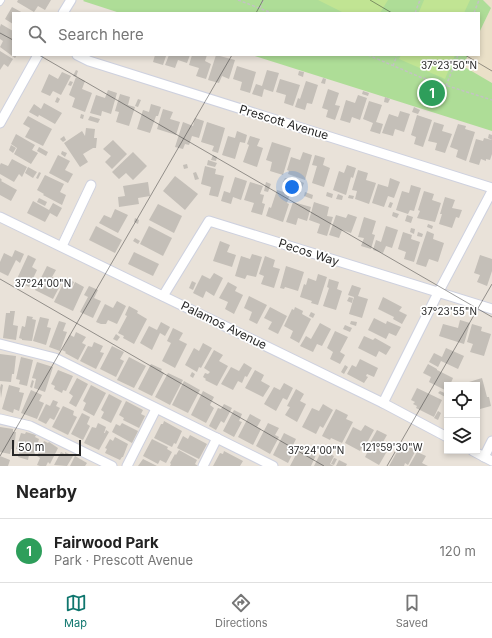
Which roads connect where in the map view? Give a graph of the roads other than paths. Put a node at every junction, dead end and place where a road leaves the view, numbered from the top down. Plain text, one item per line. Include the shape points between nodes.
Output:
1 (2, 0) edge
2 (71, 0) edge
3 (0, 3) edge
4 (64, 12) edge
5 (37, 56) edge
6 (79, 56) edge
7 (0, 123) edge
8 (91, 185) dead end
9 (492, 189) edge
10 (0, 217) edge
11 (62, 246) junction
12 (438, 293) junction
13 (163, 296) junction
14 (492, 309) edge
15 (0, 344) edge
16 (383, 403) junction
17 (156, 408) junction
18 (0, 419) edge
19 (444, 435) edge
20 (217, 438) junction
21 (492, 441) edge
22 (479, 454) edge
23 (488, 459) edge
24 (112, 466) edge
25 (128, 466) edge
26 (203, 466) edge
27 (272, 466) edge

1 - 3 lane
2 - 4 street
5 - 7 street
6 - 9 street, Prescott Avenue
8 - 11 street
9 - 12 street
10 - 11 street, Palamos Avenue
11 - 13 street, Palamos Avenue
12 - 13 street, Pecos Way via 209,221
12 - 14 street, Pecos Way
12 - 16 street
13 - 16 street, Palamos Avenue
15 - 17 street via 55,358
16 - 19 street, Palamos Avenue
17 - 20 street
17 - 25 street
18 - 24 street via 30,426
20 - 26 street
20 - 27 street
21 - 23 street
22 - 23 street

